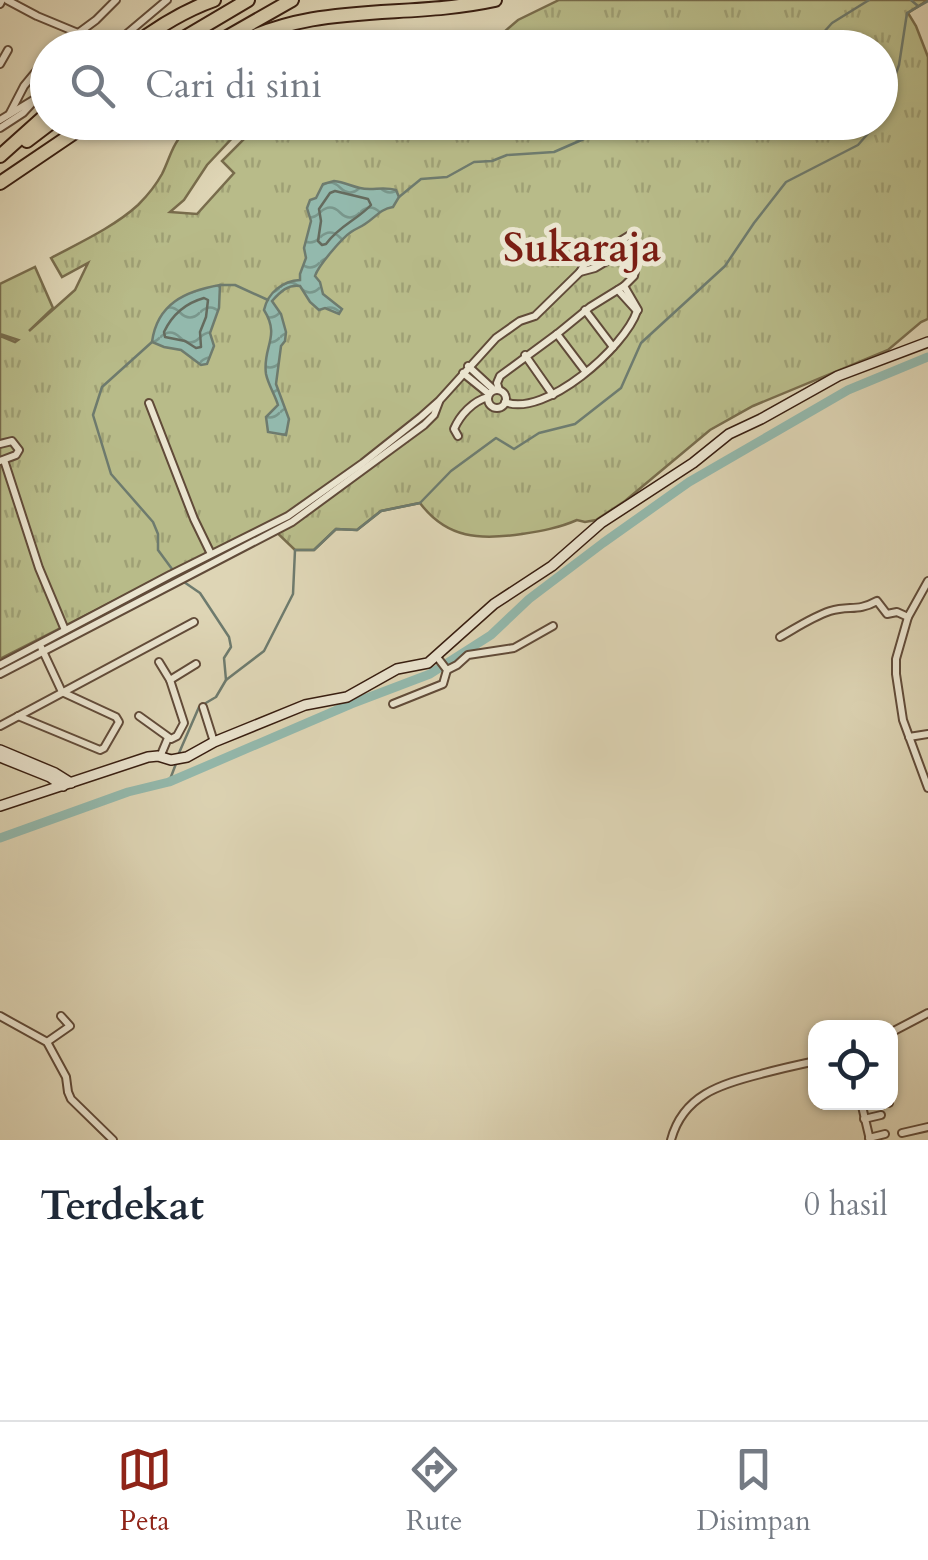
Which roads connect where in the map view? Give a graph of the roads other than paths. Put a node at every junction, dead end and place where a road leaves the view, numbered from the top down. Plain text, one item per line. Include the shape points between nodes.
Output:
1 (167, 0) edge
2 (214, 0) edge
3 (248, 0) edge
4 (292, 0) edge
5 (495, 0) edge
6 (3, 1) edge
7 (112, 1) edge
8 (71, 30) edge
9 (82, 30) edge
10 (131, 30) edge
11 (155, 30) edge
12 (197, 30) edge
13 (240, 30) edge
14 (267, 30) edge
15 (8, 50) dead end
16 (0, 64) edge
17 (30, 79) edge
18 (30, 103) edge
19 (30, 105) edge
20 (10, 113) junction
21 (0, 120) edge
22 (0, 128) edge
23 (30, 129) edge
24 (30, 137) edge
25 (64, 140) edge
26 (77, 140) edge
27 (0, 158) edge
28 (14, 174) junction
29 (0, 184) edge
30 (630, 235) dead end
31 (635, 244) dead end
32 (580, 272) junction
33 (635, 272) dead end
34 (621, 288) junction
35 (586, 310) junction
36 (557, 334) junction
37 (928, 342) edge
38 (613, 347) junction
39 (525, 356) junction
40 (466, 369) junction
41 (585, 371) junction
42 (493, 393) junction
43 (553, 395) junction
44 (505, 402) junction
45 (149, 403) dead end
46 (458, 436) dead end
47 (0, 444) edge
48 (2, 460) edge
49 (236, 547) junction
50 (211, 554) junction
51 (183, 572) junction
52 (172, 578) junction
53 (928, 580) edge
54 (908, 617) junction
55 (194, 622) dead end
56 (553, 626) dead end
57 (65, 630) junction
58 (780, 637) dead end
59 (41, 648) junction
60 (159, 662) dead end
61 (196, 664) dead end
62 (442, 664) junction
63 (0, 666) edge
64 (0, 674) edge
65 (170, 680) junction
66 (78, 684) junction
67 (62, 692) junction
68 (86, 702) junction
69 (394, 704) dead end
70 (203, 707) dead end
71 (18, 716) junction
72 (138, 716) dead end
73 (0, 726) edge
74 (928, 734) edge
75 (909, 736) junction
76 (168, 738) junction
77 (214, 742) junction
78 (0, 753) edge
79 (170, 759) junction
80 (67, 784) junction
81 (928, 788) edge
82 (0, 806) edge
83 (928, 1013) edge
84 (0, 1016) edge
85 (62, 1016) dead end
86 (898, 1029) edge
87 (47, 1042) junction
88 (808, 1064) edge
89 (862, 1110) edge
90 (881, 1114) dead end
91 (864, 1119) junction
92 (928, 1127) edge
93 (902, 1133) dead end
94 (885, 1134) dead end
95 (869, 1139) edge
96 (112, 1140) edge
97 (671, 1140) edge

1 - 10 street
2 - 11 highway
3 - 12 highway
4 - 13 highway
5 - 14 highway via 312,17
6 - 8 street
7 - 9 street
15 - 16 street
17 - 20 street
18 - 20 street
19 - 22 street
20 - 21 street
23 - 27 highway
24 - 27 highway
25 - 28 highway
26 - 28 highway
28 - 29 highway
30 - 32 street
31 - 32 street
32 - 40 street
33 - 34 street
34 - 35 street
34 - 38 street via 637,311
35 - 36 street
35 - 38 street
36 - 39 street
36 - 41 street
37 - 62 street via 838,376 729,434 485,611
38 - 41 street
39 - 42 street via 500,376
39 - 43 street
40 - 42 street
40 - 49 street via 439,401 363,463 290,519
41 - 43 street
42 - 44 street via 505,394
42 - 44 street via 493,406
42 - 46 street via 459,419
43 - 44 street via 521,405
45 - 50 street
47 - 48 street via 18,448
48 - 57 street
49 - 50 street
49 - 51 street
50 - 51 street
51 - 52 street
52 - 57 street
52 - 59 street
53 - 54 street
54 - 58 street via 887,614 877,602 827,612
54 - 75 street via 896,674
55 - 66 street
56 - 62 street via 514,648 468,656 454,667
57 - 59 street
59 - 63 street
59 - 64 street
59 - 67 street
60 - 65 street
61 - 65 street
62 - 69 street via 441,686
62 - 77 street via 397,669 341,699 305,705
65 - 76 street via 184,723
66 - 67 street
66 - 68 street
67 - 68 street
67 - 71 street
68 - 71 street via 118,719 100,750
70 - 77 street
71 - 73 street
72 - 76 street
74 - 75 street
75 - 81 street
76 - 79 street
77 - 79 street
78 - 80 street via 56,772
79 - 80 street via 142,759
80 - 82 street
83 - 86 street
84 - 87 street
85 - 87 street via 70,1026
87 - 96 street via 71,1099
88 - 97 street via 712,1088 682,1114
89 - 91 street
90 - 91 street
91 - 95 street
92 - 93 street
94 - 95 street

